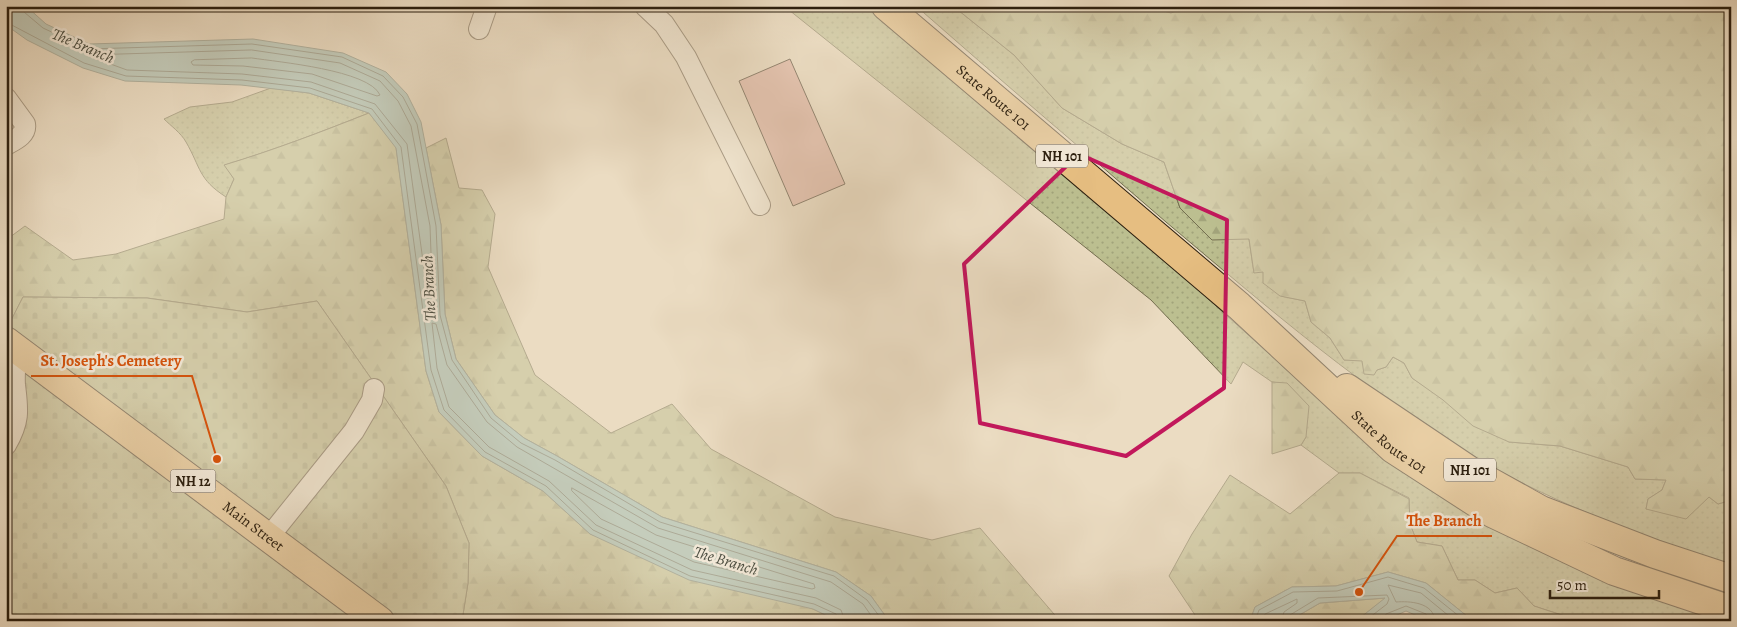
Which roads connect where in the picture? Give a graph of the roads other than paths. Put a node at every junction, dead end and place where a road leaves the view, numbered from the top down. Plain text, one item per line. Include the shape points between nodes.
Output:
1 (487, 6) edge
2 (645, 6) edge
3 (886, 6) edge
4 (479, 29) dead end
5 (6, 98) edge
6 (6, 145) edge
7 (760, 205) dead end
8 (1239, 306) junction
9 (12, 345) edge
10 (374, 389) dead end
11 (6, 445) edge
12 (268, 538) junction
13 (1731, 579) edge
14 (1731, 610) edge
15 (367, 617) edge

1 - 4 lane
2 - 7 lane via 664,24 686,57
3 - 8 highway, State Route 101 / NH 101
5 - 6 lane via 26,128
8 - 13 highway, State Route 101 / NH 101 via 1352,391 1469,470 1540,510
8 - 14 highway, State Route 101 / NH 101 via 1393,449 1492,513 1614,572
9 - 11 lane via 19,410
9 - 12 highway, Main Street / NH 12
10 - 12 lane via 372,400 354,431
12 - 15 highway, Main Street / NH 12

